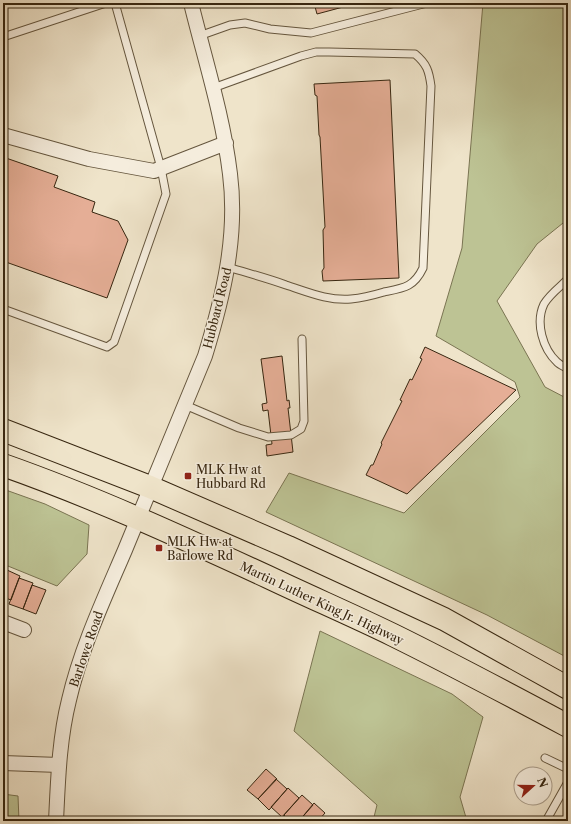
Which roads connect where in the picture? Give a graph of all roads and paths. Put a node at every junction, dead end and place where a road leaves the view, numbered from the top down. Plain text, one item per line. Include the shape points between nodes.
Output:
1 (106, 3) edge
2 (115, 3) edge
3 (191, 3) edge
4 (427, 3) edge
5 (199, 36) junction
6 (3, 37) edge
7 (213, 88) junction
8 (3, 135) edge
9 (226, 143) junction
10 (161, 168) junction
11 (228, 267) junction
12 (568, 279) edge
13 (3, 309) edge
14 (302, 339) dead end
15 (568, 369) edge
16 (184, 405) junction
17 (3, 430) edge
18 (3, 465) edge
19 (150, 487) junction
20 (138, 518) junction
21 (3, 622) edge
22 (24, 630) dead end
23 (568, 688) edge
24 (568, 726) edge
25 (545, 758) dead end
26 (3, 763) edge
27 (59, 765) junction
28 (568, 769) edge
29 (568, 782) edge
30 (56, 821) edge
31 (546, 821) edge

1 - 6 lane
2 - 10 lane
3 - 5 street, Hubbard Road
4 - 5 lane via 311,33 270,29 245,23 230,25
5 - 7 street, Hubbard Road
7 - 9 street, Hubbard Road
7 - 11 lane via 316,52 415,54 424,62 431,86 423,268 413,283 396,290 352,299 330,298
8 - 10 street via 89,159 154,171
9 - 10 street
9 - 11 street, Hubbard Road via 232,209
10 - 13 lane via 166,194 114,342 107,347
11 - 16 street, Hubbard Road via 216,322
12 - 15 lane via 544,305 540,328 550,353 558,363
14 - 16 lane via 304,421 301,428 291,435 268,437
16 - 19 street, Hubbard Road
17 - 19 main road
18 - 20 main road, Martin Luther King Jr. Highway
19 - 20 street, Barlowe Road
19 - 23 main road via 444,619
20 - 24 main road, Martin Luther King Jr. Highway via 392,635
20 - 27 street, Barlowe Road via 76,672
21 - 22 street
25 - 28 lane
26 - 27 street
27 - 30 street, Barlowe Road
29 - 31 lane

